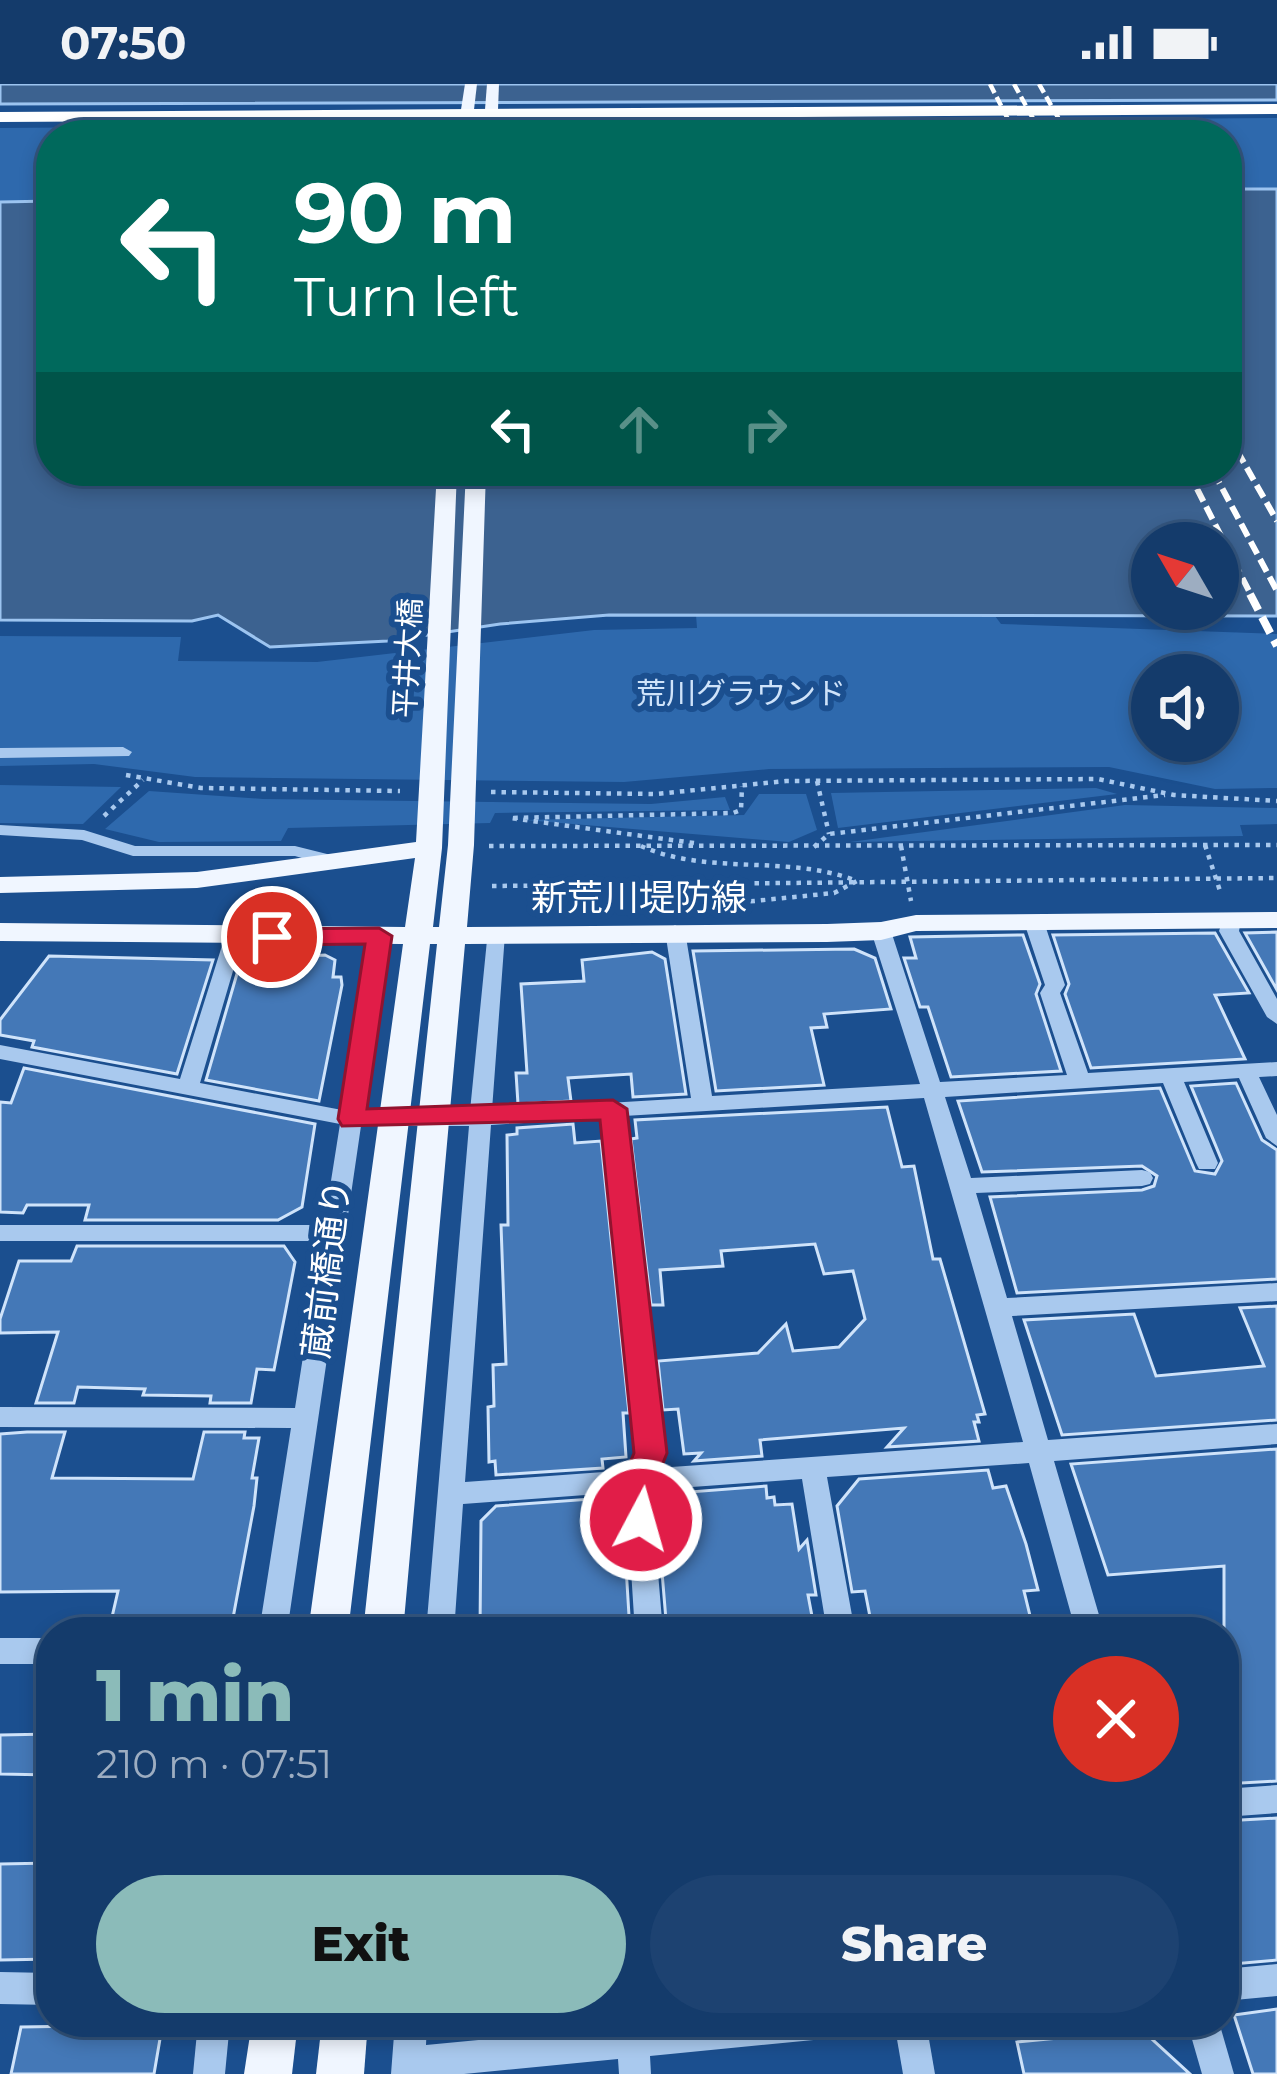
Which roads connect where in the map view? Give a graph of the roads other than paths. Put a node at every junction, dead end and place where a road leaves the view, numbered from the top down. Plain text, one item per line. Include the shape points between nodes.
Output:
1 (471, 84) edge
2 (494, 84) edge
3 (468, 107) junction
4 (492, 107) junction
5 (1277, 113) edge
6 (160, 120) edge
7 (466, 120) edge
8 (491, 120) edge
9 (0, 121) edge
10 (36, 121) edge
11 (36, 122) edge
12 (447, 486) edge
13 (475, 486) edge
14 (123, 752) dead end
15 (0, 753) edge
16 (0, 830) edge
17 (445, 846) junction
18 (329, 860) junction
19 (0, 885) edge
20 (1231, 920) junction
21 (1277, 920) edge
22 (1034, 922) junction
23 (674, 931) junction
24 (881, 931) junction
25 (0, 932) edge
26 (495, 934) junction
27 (379, 936) junction
28 (233, 937) junction
29 (1277, 1017) edge
30 (1, 1056) edge
31 (1277, 1069) edge
32 (1246, 1071) junction
33 (1171, 1076) junction
34 (1080, 1082) junction
35 (188, 1088) junction
36 (930, 1090) junction
37 (703, 1104) junction
38 (613, 1109) junction
39 (478, 1118) junction
40 (352, 1119) junction
41 (1277, 1138) edge
42 (1207, 1163) dead end
43 (1142, 1178) dead end
44 (963, 1186) junction
45 (0, 1233) edge
46 (334, 1233) junction
47 (1277, 1292) edge
48 (998, 1308) junction
49 (0, 1417) edge
50 (305, 1418) junction
51 (1277, 1434) edge
52 (1037, 1449) junction
53 (813, 1471) junction
54 (638, 1483) junction
55 (450, 1494) junction
56 (275, 1617) edge
57 (330, 1617) edge
58 (384, 1617) edge
59 (441, 1617) edge
60 (649, 1617) edge
61 (839, 1617) edge
62 (1086, 1617) edge
63 (0, 1651) edge
64 (36, 1651) edge
65 (1277, 1799) edge
66 (1239, 1802) edge
67 (1277, 1980) edge
68 (1239, 1984) edge
69 (0, 1988) edge
70 (36, 1989) edge
71 (213, 2037) edge
72 (273, 2037) edge
73 (344, 2037) edge
74 (410, 2037) edge
75 (668, 2037) edge
76 (913, 2037) edge
77 (1207, 2037) edge
78 (634, 2058) edge
79 (407, 2068) edge
80 (209, 2074) edge
81 (268, 2074) edge
82 (340, 2074) edge
83 (919, 2074) edge
84 (1218, 2074) edge

1 - 3 main road
2 - 4 main road
3 - 4 highway
3 - 7 main road
3 - 9 highway
4 - 8 main road
5 - 6 highway
9 - 10 highway
9 - 11 highway
12 - 17 main road, 平井大橋
13 - 17 main road, 平井大橋
14 - 15 street
16 - 18 street via 84,835 133,851 295,851
17 - 18 main road
17 - 57 main road, 蔵前橋通り
17 - 58 main road
18 - 19 main road via 197,880
20 - 21 main road, 新荒川堤防線
20 - 22 main road, 新荒川堤防線
20 - 29 street via 1229,931
22 - 24 main road, 新荒川堤防線
22 - 34 street
23 - 24 main road, 新荒川堤防線
23 - 26 main road, 新荒川堤防線
23 - 37 street
24 - 36 street
25 - 28 main road, 新荒川堤防線
26 - 27 main road, 新荒川堤防線
26 - 39 street
27 - 28 main road, 新荒川堤防線
27 - 40 street
28 - 35 street
30 - 35 street
31 - 32 street
32 - 33 street
32 - 41 street
33 - 34 street
33 - 42 street
34 - 36 street
35 - 40 street
36 - 37 street
36 - 44 street
37 - 38 street
38 - 39 street
38 - 54 street via 650,1453
39 - 40 street
39 - 55 street
40 - 46 street
43 - 44 street
44 - 48 street
45 - 46 street
46 - 50 street
47 - 48 street
48 - 52 street
49 - 50 street
50 - 56 street
51 - 52 street
52 - 53 street
52 - 62 street
53 - 54 street
53 - 61 street
54 - 55 street
54 - 60 street
55 - 59 street
63 - 64 street
65 - 66 street
67 - 68 street
69 - 70 street
71 - 80 street
72 - 81 main road
73 - 82 main road
74 - 79 street
75 - 78 street
76 - 83 street
77 - 84 street
78 - 79 street

